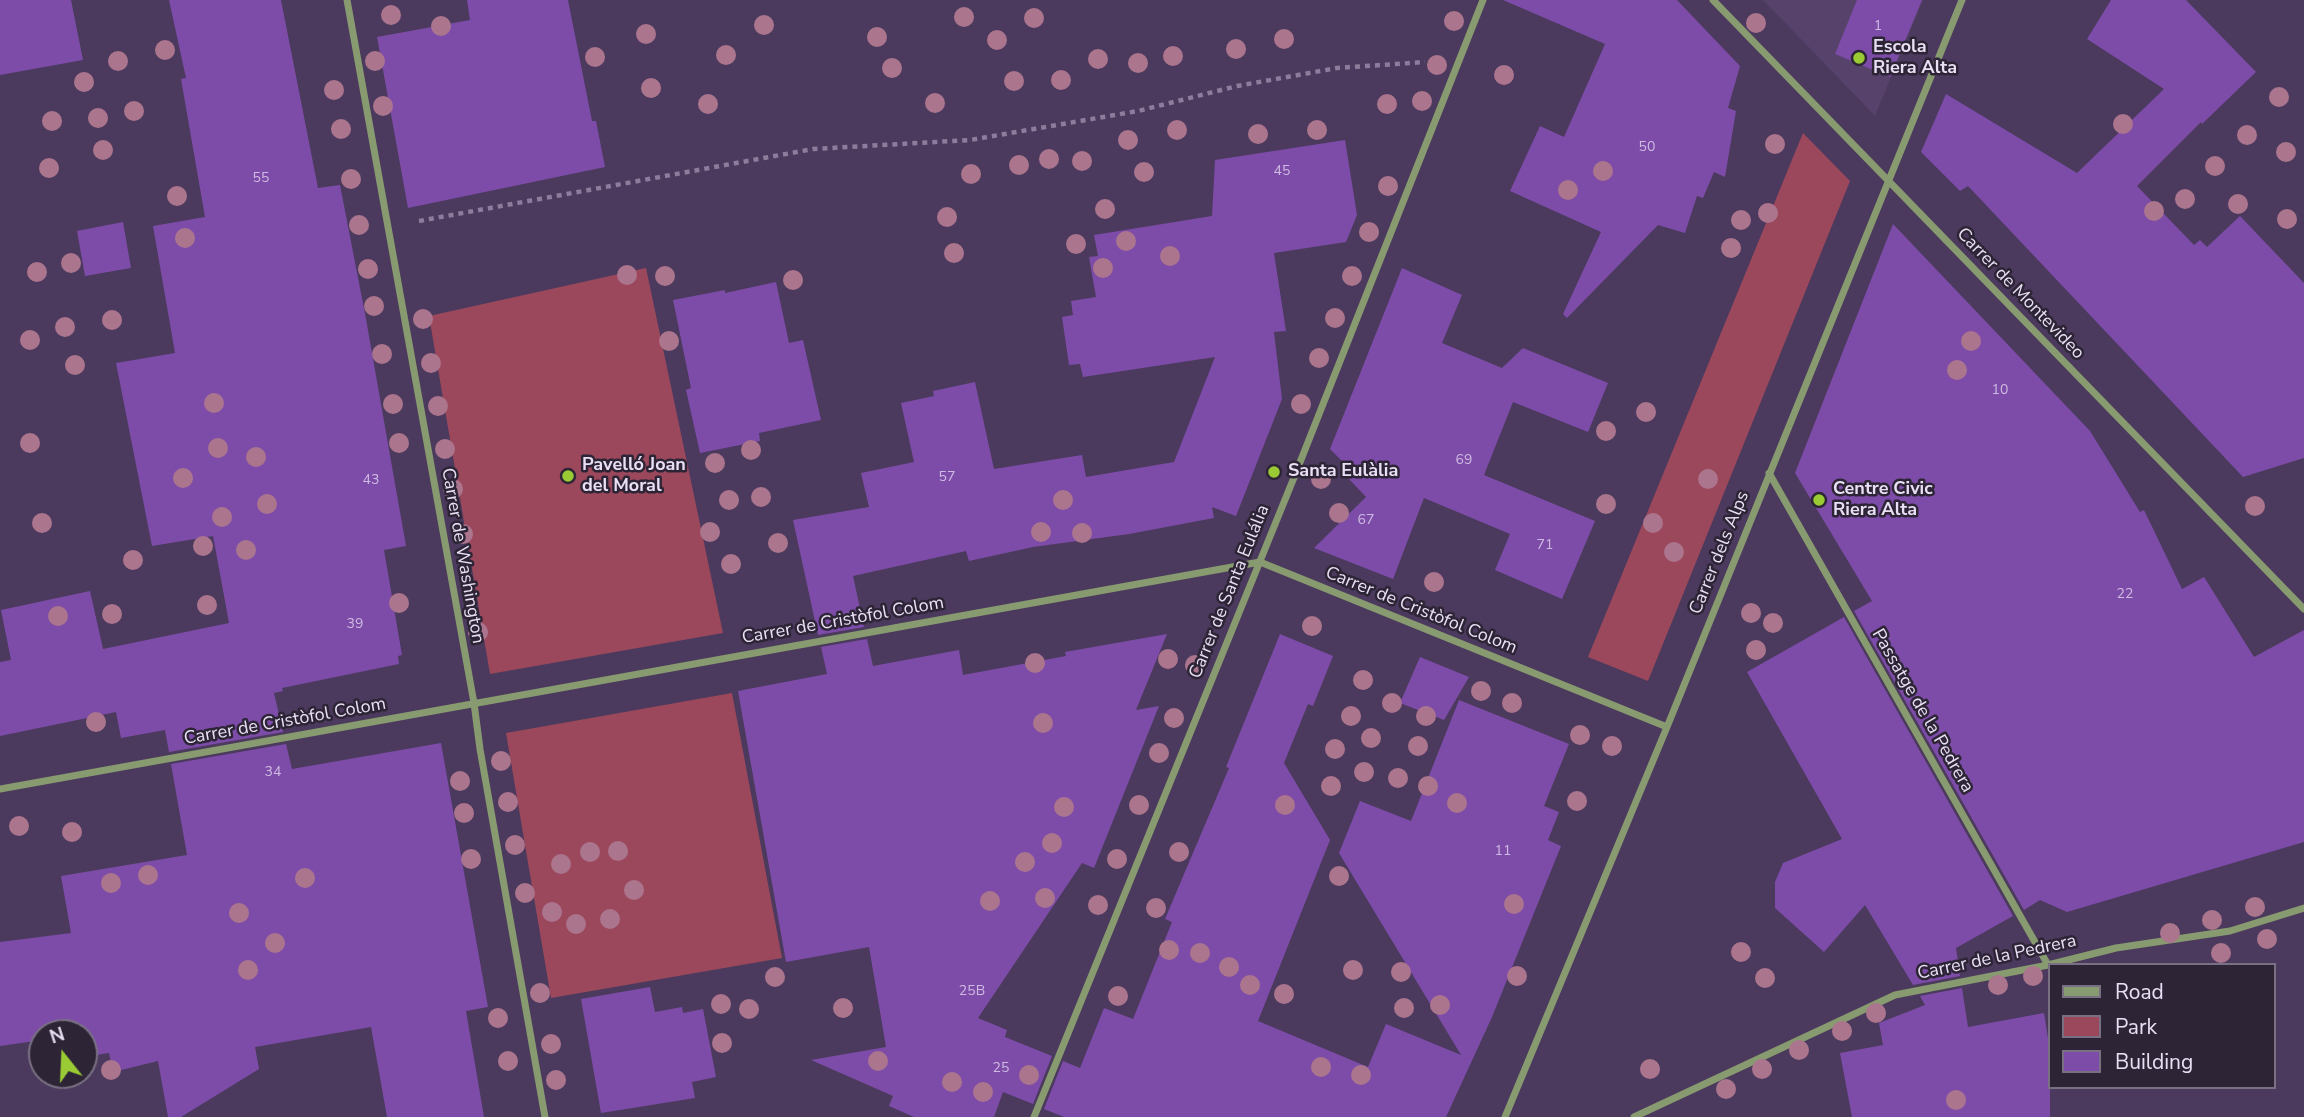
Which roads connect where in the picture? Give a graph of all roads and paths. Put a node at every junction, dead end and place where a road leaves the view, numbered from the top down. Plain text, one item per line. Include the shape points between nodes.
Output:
1 (346, 0) edge
2 (1483, 0) edge
3 (1713, 0) edge
4 (1962, 0) edge
5 (1460, 60) junction
6 (1890, 181) junction
7 (387, 226) junction
8 (1769, 473) junction
9 (1260, 562) junction
10 (2304, 609) edge
11 (474, 703) junction
12 (1667, 727) junction
13 (0, 789) edge
14 (2304, 908) edge
15 (2056, 963) edge
16 (2048, 965) joint
17 (545, 1117) edge
18 (1034, 1117) edge
19 (1505, 1117) edge
20 (1634, 1117) edge

1 - 7 street, Carrer de Washington
2 - 5 street, Carrer de Santa Eulália
3 - 6 street, Carrer de Montevideo
4 - 6 street, Carrer dels Alps
5 - 7 path via 1337,68 1237,86 1138,111 970,140 813,149
5 - 9 street, Carrer de Santa Eulália
6 - 8 street, Carrer dels Alps
6 - 10 street, Carrer de Montevideo
7 - 11 street, Carrer de Washington
8 - 12 street, Carrer dels Alps
8 - 16 street, Passatge de la Pedrera
9 - 11 street, Carrer de Cristòfol Colom
9 - 12 street, Carrer de Cristòfol Colom
9 - 18 street, Carrer de Santa Eulália
11 - 13 street, Carrer de Cristòfol Colom
11 - 17 street, Carrer de Washington
12 - 19 street, Carrer dels Alps
14 - 15 street, Carrer de la Pedrera via 2230,931 2116,948
16 - 20 street, Carrer de la Pedrera via 1895,995

